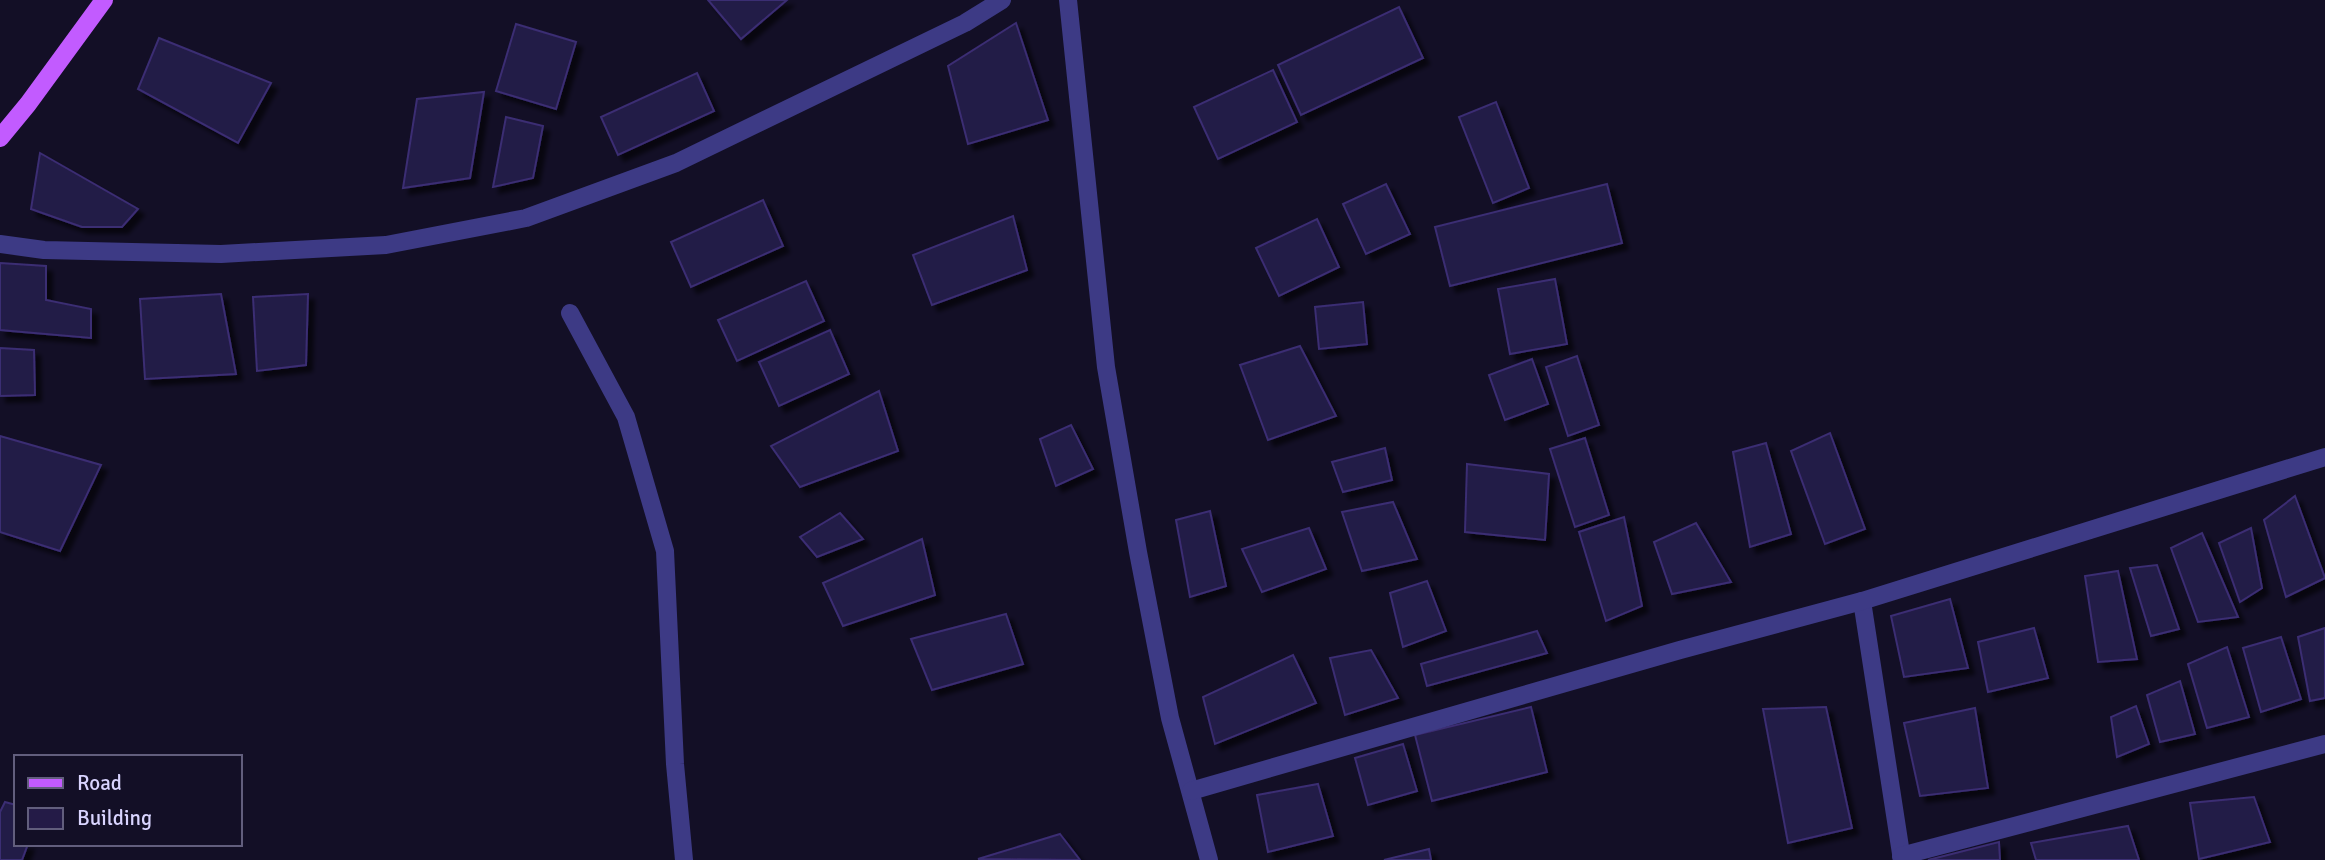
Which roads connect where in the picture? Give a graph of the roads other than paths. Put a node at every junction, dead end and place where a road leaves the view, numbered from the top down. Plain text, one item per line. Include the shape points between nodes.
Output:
1 (104, 0) edge
2 (1002, 0) edge
3 (1068, 0) edge
4 (0, 137) edge
5 (0, 244) edge
6 (570, 313) dead end
7 (2325, 457) edge
8 (1863, 601) junction
9 (2325, 744) edge
10 (1191, 791) junction
11 (1901, 858) edge
12 (684, 860) edge
13 (1209, 860) edge

1 - 4 main road
2 - 5 street via 954,29 676,163 526,218 386,245 221,254 44,250
3 - 10 street via 1106,367 1170,718
6 - 12 street via 626,417 665,551
7 - 8 street
8 - 10 street
8 - 11 street
9 - 11 street
10 - 13 street

